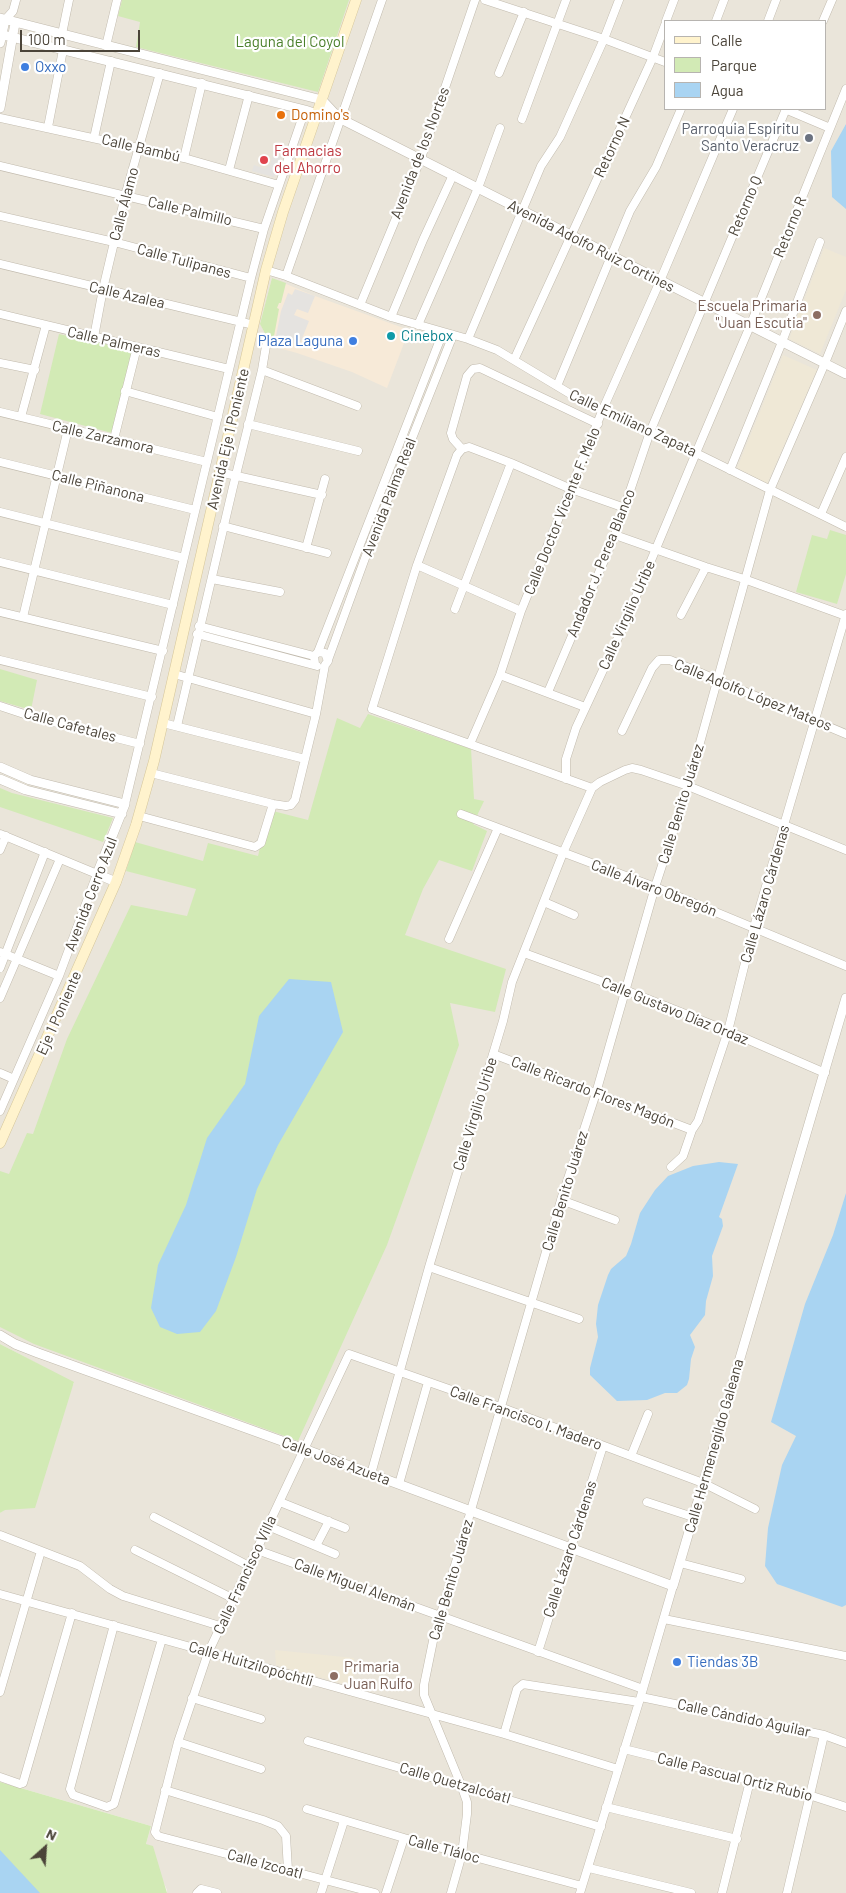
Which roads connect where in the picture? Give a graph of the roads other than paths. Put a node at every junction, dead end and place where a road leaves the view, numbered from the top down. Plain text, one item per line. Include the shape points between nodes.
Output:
1 (16, 0) edge
2 (69, 0) edge
3 (117, 0) edge
4 (356, 0) edge
5 (382, 0) edge
6 (475, 0) edge
7 (485, 0) edge
8 (566, 0) edge
9 (619, 0) edge
10 (674, 0) edge
11 (724, 0) edge
12 (776, 0) edge
13 (832, 0) edge
14 (13, 11) junction
15 (524, 12) junction
16 (2, 19) edge
17 (666, 20) edge
18 (716, 20) edge
19 (768, 20) edge
20 (823, 20) edge
21 (15, 22) junction
22 (556, 23) junction
23 (664, 26) edge
24 (62, 34) junction
25 (1, 37) edge
26 (13, 37) junction
27 (604, 39) junction
28 (106, 46) junction
29 (63, 50) junction
30 (653, 57) junction
31 (111, 61) junction
32 (664, 62) edge
33 (174, 63) junction
34 (160, 73) junction
35 (499, 73) dead end
36 (171, 76) junction
37 (245, 80) junction
38 (202, 83) junction
39 (846, 89) edge
40 (246, 95) junction
41 (322, 100) junction
42 (0, 108) edge
43 (305, 110) junction
44 (682, 110) edge
45 (733, 110) edge
46 (786, 110) edge
47 (788, 110) edge
48 (317, 114) junction
49 (0, 118) edge
50 (339, 118) junction
51 (522, 119) dead end
52 (48, 127) junction
53 (500, 128) dead end
54 (830, 128) junction
55 (94, 138) junction
56 (138, 148) junction
57 (184, 158) junction
58 (421, 158) junction
59 (0, 166) edge
60 (229, 170) junction
61 (453, 175) junction
62 (279, 185) junction
63 (478, 188) junction
64 (125, 196) junction
65 (522, 211) junction
66 (0, 216) edge
67 (264, 229) junction
68 (571, 236) junction
69 (114, 242) junction
70 (820, 242) dead end
71 (612, 256) junction
72 (0, 264) edge
73 (266, 270) junction
74 (286, 276) junction
75 (251, 278) junction
76 (660, 281) junction
77 (103, 289) junction
78 (704, 303) junction
79 (360, 305) junction
80 (846, 311) edge
81 (0, 314) edge
82 (391, 317) junction
83 (241, 322) junction
84 (254, 325) junction
85 (46, 326) junction
86 (418, 326) junction
87 (750, 326) junction
88 (443, 332) junction
89 (453, 335) junction
90 (94, 337) junction
91 (468, 339) junction
92 (782, 342) junction
93 (266, 346) dead end
94 (136, 347) junction
95 (514, 360) junction
96 (0, 363) edge
97 (825, 363) junction
98 (229, 368) junction
99 (35, 370) junction
100 (262, 370) junction
101 (846, 374) edge
102 (557, 386) junction
103 (125, 391) junction
104 (356, 406) dead end
105 (603, 409) junction
106 (0, 412) edge
107 (21, 417) junction
108 (218, 417) junction
109 (248, 424) junction
110 (598, 424) junction
111 (68, 429) junction
112 (405, 432) junction
113 (650, 432) junction
114 (413, 435) junction
115 (114, 440) junction
116 (462, 449) junction
117 (358, 451) dead end
118 (696, 452) junction
119 (846, 456) edge
120 (0, 462) edge
121 (207, 462) junction
122 (511, 463) junction
123 (730, 470) junction
124 (219, 472) junction
125 (57, 476) junction
126 (235, 476) junction
127 (326, 479) dead end
128 (572, 489) junction
129 (770, 490) junction
130 (322, 496) junction
131 (625, 508) junction
132 (196, 510) junction
133 (0, 512) edge
134 (821, 514) junction
135 (46, 523) junction
136 (223, 526) junction
137 (846, 527) edge
138 (615, 535) junction
139 (368, 538) junction
140 (306, 548) junction
141 (655, 550) junction
142 (327, 553) dead end
143 (184, 558) junction
144 (0, 562) edge
145 (417, 565) junction
146 (706, 567) junction
147 (34, 571) junction
148 (212, 579) junction
149 (744, 579) junction
150 (464, 586) junction
151 (280, 592) dead end
152 (173, 604) junction
153 (456, 609) dead end
154 (521, 611) junction
155 (0, 612) edge
156 (682, 615) dead end
157 (846, 615) edge
158 (23, 617) junction
159 (200, 626) junction
160 (198, 634) junction
161 (163, 651) junction
162 (179, 654) junction
163 (193, 656) junction
164 (316, 657) junction
165 (0, 660) edge
166 (327, 662) junction
167 (174, 674) junction
168 (500, 675) junction
169 (189, 679) junction
170 (718, 680) junction
171 (548, 692) junction
172 (152, 697) junction
173 (0, 706) edge
174 (585, 707) junction
175 (316, 714) junction
176 (814, 720) junction
177 (163, 723) junction
178 (177, 726) junction
179 (622, 732) dead end
180 (846, 734) edge
181 (140, 744) junction
182 (470, 744) junction
183 (305, 759) junction
184 (0, 768) edge
185 (151, 773) junction
186 (0, 779) edge
187 (566, 779) junction
188 (688, 786) junction
189 (592, 788) junction
190 (125, 804) junction
191 (273, 804) junction
192 (122, 814) junction
193 (461, 814) dead end
194 (139, 816) junction
195 (785, 825) junction
196 (498, 828) junction
197 (3, 835) edge
198 (0, 850) edge
199 (846, 850) edge
200 (45, 852) junction
201 (563, 853) junction
202 (60, 859) junction
203 (97, 874) junction
204 (116, 882) junction
205 (655, 887) junction
206 (544, 902) junction
207 (574, 915) dead end
208 (754, 927) junction
209 (449, 938) dead end
210 (3, 953) edge
211 (524, 953) junction
212 (17, 959) junction
213 (846, 966) edge
214 (0, 968) edge
215 (59, 976) junction
216 (625, 990) junction
217 (0, 998) edge
218 (846, 998) edge
219 (728, 1030) junction
220 (493, 1054) junction
221 (0, 1073) edge
222 (825, 1073) junction
223 (14, 1079) junction
224 (596, 1093) junction
225 (0, 1111) edge
226 (692, 1130) junction
227 (0, 1143) edge
228 (671, 1167) dead end
229 (561, 1200) junction
230 (615, 1220) dead end
231 (428, 1267) junction
232 (531, 1302) junction
233 (579, 1319) dead end
234 (0, 1335) edge
235 (349, 1354) joint
236 (398, 1372) junction
237 (428, 1382) junction
238 (500, 1407) junction
239 (648, 1414) dead end
240 (603, 1446) junction
241 (304, 1449) junction
242 (631, 1456) junction
243 (371, 1474) junction
244 (703, 1483) junction
245 (399, 1484) junction
246 (280, 1502) junction
247 (647, 1502) dead end
248 (755, 1509) dead end
249 (472, 1510) junction
250 (154, 1517) dead end
251 (693, 1517) junction
252 (328, 1521) junction
253 (268, 1526) junction
254 (345, 1528) dead end
255 (0, 1535) edge
256 (316, 1546) junction
257 (570, 1548) junction
258 (135, 1550) dead end
259 (257, 1550) junction
260 (41, 1551) junction
261 (335, 1554) dead end
262 (680, 1563) junction
263 (250, 1566) junction
264 (741, 1579) dead end
265 (673, 1586) junction
266 (0, 1594) edge
267 (234, 1599) junction
268 (26, 1601) junction
269 (72, 1613) junction
270 (440, 1616) junction
271 (664, 1619) junction
272 (114, 1625) junction
273 (220, 1626) junction
274 (162, 1639) junction
275 (538, 1652) junction
276 (208, 1653) junction
277 (846, 1656) edge
278 (0, 1692) edge
279 (641, 1696) junction
280 (192, 1698) junction
281 (433, 1715) junction
282 (261, 1720) dead end
283 (504, 1734) junction
284 (824, 1735) junction
285 (308, 1741) dead end
286 (178, 1742) junction
287 (846, 1743) edge
288 (624, 1749) junction
289 (262, 1769) dead end
290 (618, 1769) junction
291 (0, 1777) edge
292 (750, 1781) junction
293 (462, 1785) junction
294 (165, 1790) junction
295 (809, 1794) junction
296 (846, 1807) edge
297 (606, 1808) junction
298 (307, 1810) dead end
299 (344, 1821) junction
300 (601, 1827) junction
301 (156, 1834) joint
302 (404, 1838) junction
303 (736, 1839) junction
304 (462, 1854) junction
305 (589, 1868) junction
306 (288, 1870) junction
307 (325, 1880) junction
308 (581, 1890) edge
309 (199, 1891) edge
310 (217, 1893) edge
311 (320, 1893) edge
312 (375, 1893) edge
313 (386, 1893) edge
314 (452, 1893) edge
315 (691, 1893) edge
316 (722, 1893) edge
317 (788, 1893) edge

1 - 14 street
2 - 24 street
3 - 28 street
4 - 41 main road, Avenida Eje 1 Poniente
5 - 50 street
6 - 58 street, Avenida de los Nortes
7 - 15 street
8 - 22 street
9 - 27 street
10 - 17 street, Retorno N
11 - 18 street
12 - 19 street
13 - 20 street
14 - 16 street
14 - 21 street
15 - 22 street
15 - 35 street
16 - 21 street
16 - 25 street
21 - 24 street
21 - 26 street
22 - 27 street
22 - 51 street
23 - 30 street, Retorno N
24 - 28 street
25 - 26 street, Avenida Adolfo Ruiz Cortines
26 - 29 street, Avenida Adolfo Ruiz Cortines
26 - 42 street
27 - 30 street
27 - 65 street
28 - 33 street
29 - 31 street, Avenida Adolfo Ruiz Cortines
29 - 52 street
30 - 32 street
30 - 68 street, Retorno N
31 - 34 street, Avenida Adolfo Ruiz Cortines
31 - 55 street
33 - 36 street
33 - 37 street
34 - 36 street, Avenida Adolfo Ruiz Cortines
34 - 56 street, Calle Álamo
36 - 38 street, Avenida Adolfo Ruiz Cortines
37 - 40 street
37 - 41 street
38 - 40 street, Avenida Adolfo Ruiz Cortines
38 - 57 street
39 - 54 street, Retorno R
40 - 43 street, Avenida Adolfo Ruiz Cortines
40 - 60 street
41 - 48 main road, Avenida Eje 1 Poniente
41 - 50 street, Avenida Adolfo Ruiz Cortines
43 - 48 street, Avenida Adolfo Ruiz Cortines
43 - 62 street, Avenida Eje 1 Poniente
44 - 71 street via 656,167 630,211
45 - 76 street, Calle Doctor Vicente F. Melo
46 - 78 street, Retorno Q
47 - 54 street
48 - 50 street, Avenida Adolfo Ruiz Cortines
48 - 73 main road, Avenida Eje 1 Poniente
49 - 52 street, Calle Bambú
50 - 58 street, Avenida Adolfo Ruiz Cortines
50 - 74 street
52 - 55 street, Calle Bambú
53 - 63 street
54 - 87 street, Retorno R
55 - 56 street, Calle Bambú
56 - 57 street, Calle Bambú
56 - 64 street, Calle Álamo
57 - 60 street, Calle Bambú
58 - 61 street, Avenida Adolfo Ruiz Cortines
58 - 79 street, Avenida de los Nortes
59 - 64 street, Calle Palmillo
60 - 62 street, Calle Bambú
61 - 63 street, Avenida Adolfo Ruiz Cortines
61 - 82 street
62 - 67 street, Avenida Eje 1 Poniente
63 - 65 street, Avenida Adolfo Ruiz Cortines
63 - 86 street
64 - 67 street, Calle Palmillo
64 - 69 street, Calle Álamo
65 - 68 street, Avenida Adolfo Ruiz Cortines
65 - 91 street
66 - 69 street, Calle Tulipanes
67 - 75 street, Avenida Eje 1 Poniente
68 - 71 street, Avenida Adolfo Ruiz Cortines
68 - 95 street, Retorno N
69 - 75 street, Calle Tulipanes
69 - 77 street, Calle Álamo
70 - 92 street
71 - 76 street, Avenida Adolfo Ruiz Cortines
71 - 102 street
72 - 77 street, Calle Azalea
73 - 74 street, Calle Emiliano Zapata
73 - 84 main road, Avenida Eje 1 Poniente
74 - 79 street, Calle Emiliano Zapata
75 - 83 street, Avenida Eje 1 Poniente
76 - 78 street, Avenida Adolfo Ruiz Cortines
76 - 105 street, Calle Doctor Vicente F. Melo
77 - 83 street, Calle Azalea
77 - 90 street, Calle Álamo
78 - 87 street, Avenida Adolfo Ruiz Cortines
78 - 113 street, Retorno Q
79 - 82 street, Calle Emiliano Zapata
80 - 97 street, Calle Benito Juárez
81 - 85 street, Calle Palmeras
82 - 86 street, Calle Emiliano Zapata
83 - 84 street, Calle Azalea
83 - 98 street, Avenida Eje 1 Poniente
84 - 124 main road, Avenida Eje 1 Poniente
85 - 90 street, Calle Palmeras
85 - 99 street
86 - 88 street, Calle Emiliano Zapata
87 - 92 street, Avenida Adolfo Ruiz Cortines
87 - 118 street, Retorno R
88 - 89 street, Calle Emiliano Zapata
88 - 112 street
89 - 91 street, Calle Emiliano Zapata
89 - 114 street, Avenida Palma Real
90 - 94 street, Calle Palmeras
91 - 95 street, Calle Emiliano Zapata
92 - 97 street, Avenida Adolfo Ruiz Cortines
92 - 123 street
93 - 100 street, Avenida Eje 1 Poniente
94 - 98 street, Calle Palmeras
94 - 103 street
95 - 102 street, Calle Emiliano Zapata
96 - 99 street
97 - 101 street, Avenida Adolfo Ruiz Cortines
97 - 129 street, Calle Benito Juárez
98 - 108 street, Avenida Eje 1 Poniente
99 - 107 street
100 - 104 street
100 - 109 street, Avenida Eje 1 Poniente
102 - 105 street, Calle Emiliano Zapata
103 - 108 street
103 - 115 street
105 - 110 street, Calle Doctor Vicente F. Melo
105 - 113 street, Calle Emiliano Zapata
106 - 107 street, Calle Zarzamora
107 - 111 street, Calle Zarzamora
108 - 121 street, Avenida Eje 1 Poniente
109 - 117 street
109 - 126 street, Avenida Eje 1 Poniente
110 - 116 street via 480,368 473,369 467,376 451,433
110 - 128 street, Calle Doctor Vicente F. Melo
111 - 115 street, Calle Zarzamora
111 - 125 street
112 - 114 street
112 - 139 street
113 - 118 street, Calle Emiliano Zapata
113 - 131 street, Andador J. Perea Blanco
114 - 139 street, Avenida Palma Real
115 - 121 street, Calle Zarzamora
116 - 122 street via 469,447
116 - 145 street via 456,455
118 - 123 street, Calle Emiliano Zapata
118 - 141 street, Calle Virgilio Uribe
119 - 134 street
120 - 125 street, Calle Piñanona
121 - 132 street, Avenida Eje 1 Poniente
122 - 128 street
122 - 150 street
123 - 129 street, Calle Emiliano Zapata
124 - 126 street
124 - 162 main road, Avenida Eje 1 Poniente
125 - 132 street, Calle Piñanona
125 - 135 street
126 - 130 street
126 - 136 street, Avenida Eje 1 Poniente
127 - 130 street
128 - 131 street
128 - 154 street, Calle Doctor Vicente F. Melo
129 - 134 street, Calle Emiliano Zapata
129 - 149 street, Calle Benito Juárez
130 - 140 street
131 - 138 street, Andador J. Perea Blanco
132 - 143 street, Avenida Eje 1 Poniente
133 - 135 street
134 - 137 street, Calle Emiliano Zapata
135 - 143 street
135 - 147 street
136 - 140 street
136 - 148 street, Avenida Eje 1 Poniente
138 - 141 street
138 - 171 street, Andador J. Perea Blanco
139 - 164 street
139 - 166 street, Avenida Palma Real
140 - 142 street
141 - 146 street
141 - 174 street, Calle Virgilio Uribe
143 - 152 street, Avenida Eje 1 Poniente
144 - 147 street
145 - 150 street
145 - 182 street via 372,709
146 - 149 street
146 - 156 street
147 - 152 street
147 - 158 street
148 - 151 street
148 - 159 street, Avenida Eje 1 Poniente
149 - 157 street
149 - 170 street, Calle Benito Juárez
150 - 153 street
150 - 154 street
152 - 161 street, Avenida Eje 1 Poniente
154 - 168 street, Calle Doctor Vicente F. Melo
155 - 158 street
157 - 176 street, Calle Lázaro Cárdenas
158 - 161 street
159 - 160 street, Avenida Eje 1 Poniente
159 - 164 street
160 - 163 street, Avenida Eje 1 Poniente
160 - 164 street
161 - 172 street, Avenida Eje 1 Poniente
162 - 163 street
162 - 167 main road, Avenida Eje 1 Poniente
163 - 169 street, Avenida Eje 1 Poniente
164 - 166 street via 325,653
164 - 166 street via 320,667
165 - 172 street
166 - 175 street, Avenida Palma Real
167 - 169 street
167 - 177 main road, Avenida Eje 1 Poniente
168 - 171 street
168 - 182 street, Calle Doctor Vicente F. Melo
169 - 175 street
169 - 178 street, Avenida Eje 1 Poniente
170 - 176 street, Calle Adolfo López Mateos
170 - 179 street, Calle Adolfo López Mateos via 670,660 659,660 652,668
170 - 188 street, Calle Benito Juárez
171 - 174 street
172 - 181 street, Avenida Eje 1 Poniente
173 - 181 street, Calle Cafetales
174 - 187 street, Calle Virgilio Uribe via 566,759
175 - 183 street, Avenida Palma Real
176 - 180 street, Calle Adolfo López Mateos
176 - 195 street, Calle Lázaro Cárdenas
177 - 178 street
177 - 185 main road, Avenida Eje 1 Poniente
178 - 183 street
181 - 190 street, Avenida Eje 1 Poniente
182 - 187 street
183 - 191 street, Avenida Palma Real via 295,800 286,806
184 - 190 street via 30,780
185 - 191 street
185 - 194 main road, Avenida Eje 1 Poniente
186 - 192 street via 26,790
187 - 189 street
188 - 189 street via 632,768
188 - 195 street
188 - 205 street, Calle Benito Juárez
189 - 201 street, Calle Virgilio Uribe
190 - 192 street, Avenida Eje 1 Poniente
191 - 194 street via 260,843 255,846
192 - 203 street, Avenida Cerro Azul
193 - 196 street, Calle Álvaro Obregón
194 - 204 main road, Avenida Eje 1 Poniente
195 - 199 street
195 - 208 street, Calle Lázaro Cárdenas
196 - 201 street, Calle Álvaro Obregón
196 - 209 street
197 - 198 street
197 - 200 street
200 - 202 street
200 - 210 street
201 - 205 street, Calle Álvaro Obregón
201 - 206 street, Calle Virgilio Uribe
202 - 203 street
202 - 212 street
203 - 204 street
203 - 215 street, Avenida Cerro Azul
204 - 227 main road, Eje 1 Poniente
205 - 208 street, Calle Álvaro Obregón
205 - 216 street, Calle Benito Juárez
206 - 207 street
206 - 211 street, Calle Virgilio Uribe
208 - 213 street, Calle Álvaro Obregón
208 - 219 street, Calle Lázaro Cárdenas
210 - 212 street
210 - 214 street
211 - 216 street, Calle Gustavo Díaz Ordaz
211 - 220 street, Calle Virgilio Uribe via 512,982
212 - 215 street
212 - 217 street
215 - 223 street, Avenida Cerro Azul
216 - 219 street, Calle Gustavo Díaz Ordaz
216 - 224 street, Calle Benito Juárez
218 - 222 street, Calle Hermenegildo Galeana
219 - 222 street, Calle Gustavo Díaz Ordaz
219 - 226 street, Calle Lázaro Cárdenas via 698,1121
220 - 224 street, Calle Ricardo Flores Magón
220 - 231 street, Calle Virgilio Uribe
221 - 223 street
222 - 244 street, Calle Hermenegildo Galeana
223 - 225 street, Avenida Cerro Azul
224 - 226 street, Calle Ricardo Flores Magón
224 - 229 street, Calle Benito Juárez
226 - 228 street, Calle Lázaro Cárdenas via 683,1156
229 - 230 street
229 - 232 street, Calle Benito Juárez
231 - 232 street
231 - 236 street, Calle Virgilio Uribe
232 - 233 street
232 - 238 street, Calle Benito Juárez
234 - 241 street, Calle José Azueta via 46,1356
235 - 236 street, Calle Francisco I. Madero
235 - 241 street, Calle Francisco Villa
236 - 237 street, Calle Francisco I. Madero
236 - 243 street, Calle Virgilio Uribe
237 - 238 street, Calle Francisco I. Madero
237 - 245 street
238 - 240 street, Calle Francisco I. Madero
238 - 249 street, Calle Benito Juárez
239 - 242 street
240 - 242 street, Calle Francisco I. Madero
240 - 257 street, Calle Lázaro Cárdenas
241 - 243 street, Calle José Azueta
241 - 246 street, Calle Francisco Villa
242 - 244 street, Calle Francisco I. Madero
243 - 245 street, Calle José Azueta
244 - 248 street, Calle Francisco I. Madero
244 - 251 street, Calle Hermenegildo Galeana
245 - 249 street, Calle José Azueta
246 - 252 street
246 - 253 street, Calle Francisco Villa
247 - 251 street
249 - 257 street, Calle José Azueta
249 - 270 street, Calle Benito Juárez
250 - 263 street
251 - 262 street, Calle Hermenegildo Galeana
252 - 254 street
252 - 256 street
253 - 256 street
253 - 259 street, Calle Francisco Villa
255 - 260 street
256 - 261 street
257 - 265 street, Calle José Azueta
257 - 275 street, Calle Lázaro Cárdenas
258 - 267 street
259 - 263 street, Calle Francisco Villa
259 - 270 street, Calle Miguel Alemán
260 - 268 street
260 - 273 street via 80,1566 123,1596
262 - 264 street
262 - 265 street, Calle Hermenegildo Galeana
263 - 267 street, Calle Francisco Villa
265 - 271 street, Calle Hermenegildo Galeana
266 - 268 street, Calle Huitzilopóchtli
267 - 273 street, Calle Francisco Villa
268 - 269 street, Calle Huitzilopóchtli
268 - 278 street
269 - 272 street, Calle Huitzilopóchtli
269 - 291 street via 22,1784
270 - 275 street, Calle Miguel Alemán
270 - 281 street, Calle Benito Juárez via 424,1685 427,1704
271 - 277 street
271 - 279 street, Calle Hermenegildo Galeana
272 - 274 street, Calle Huitzilopóchtli
272 - 274 street via 71,1792 99,1804 114,1804
273 - 276 street, Calle Francisco Villa
274 - 276 street, Calle Huitzilopóchtli
275 - 279 street, Calle Miguel Alemán
276 - 280 street, Calle Francisco Villa
276 - 281 street, Calle Huitzilopóchtli
279 - 283 street via 523,1684 517,1689
279 - 284 street, Calle Cándido Aguilar
279 - 288 street, Calle Hermenegildo Galeana
280 - 282 street
280 - 286 street, Calle Francisco Villa
281 - 283 street, Calle Huitzilopóchtli
281 - 293 street, Calle Benito Juárez
283 - 290 street, Calle Huitzilopóchtli
284 - 287 street, Calle Cándido Aguilar
284 - 295 street
285 - 293 street, Calle Quetzalcóatl
286 - 289 street
286 - 294 street, Calle Francisco Villa
288 - 290 street, Calle Hermenegildo Galeana
288 - 292 street, Calle Pascual Ortiz Rubio
290 - 297 street, Calle Hermenegildo Galeana
292 - 295 street, Calle Pascual Ortiz Rubio
292 - 303 street
293 - 300 street, Calle Quetzalcóatl
293 - 304 street, Calle Benito Juárez via 468,1814
294 - 301 street, Calle Francisco Villa
294 - 306 street via 278,1826 286,1836
295 - 296 street, Calle Pascual Ortiz Rubio
295 - 317 street
297 - 300 street, Calle Hermenegildo Galeana
297 - 303 street
298 - 299 street, Calle Tláloc
299 - 302 street, Calle Tláloc
299 - 307 street
300 - 305 street, Calle Hermenegildo Galeana
301 - 306 street, Calle Izcoatl
302 - 304 street, Calle Tláloc
302 - 313 street
303 - 316 street
304 - 308 street, Calle Tláloc
304 - 314 street, Calle Benito Juárez
305 - 308 street, Calle Hermenegildo Galeana
305 - 315 street
306 - 307 street, Calle Izcoatl
307 - 311 street
307 - 312 street, Calle Izcoatl
309 - 310 street

